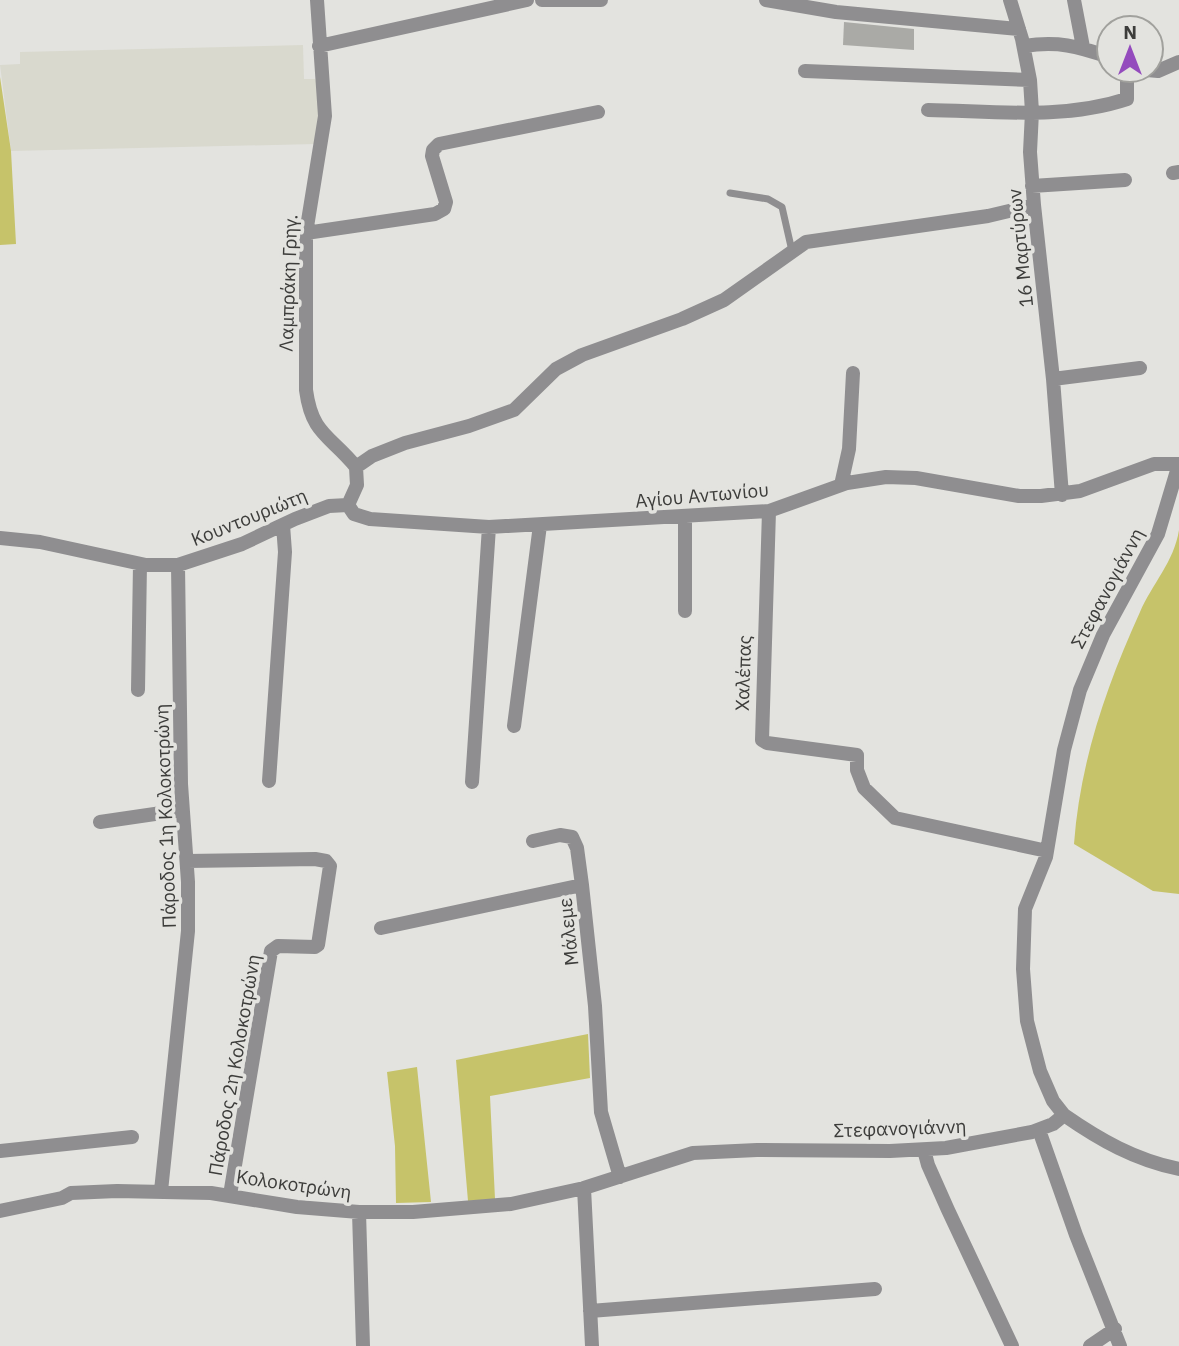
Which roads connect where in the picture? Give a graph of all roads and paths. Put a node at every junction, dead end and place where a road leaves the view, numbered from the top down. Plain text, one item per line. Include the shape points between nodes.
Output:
1 (317, 0) edge
2 (527, 0) edge
3 (542, 0) edge
4 (601, 0) edge
5 (766, 0) edge
6 (1010, 0) edge
7 (1074, 0) edge
8 (1019, 29) junction
9 (319, 46) junction
10 (1024, 46) junction
11 (1083, 47) junction
12 (1095, 52) edge
13 (805, 71) dead end
14 (1030, 80) junction
15 (1128, 84) edge
16 (928, 110) dead end
17 (598, 112) dead end
18 (1032, 112) junction
19 (1125, 180) dead end
20 (1032, 186) junction
21 (730, 193) dead end
22 (1034, 205) junction
23 (306, 233) junction
24 (792, 251) junction
25 (1140, 368) dead end
26 (853, 373) dead end
27 (1053, 379) junction
28 (1179, 464) edge
29 (356, 467) junction
30 (841, 485) junction
31 (1062, 495) junction
32 (348, 505) junction
33 (769, 511) junction
34 (685, 517) junction
35 (283, 525) junction
36 (540, 526) junction
37 (489, 527) junction
38 (0, 538) edge
39 (140, 565) junction
40 (178, 565) junction
41 (685, 611) dead end
42 (138, 690) dead end
43 (514, 726) dead end
44 (269, 781) dead end
45 (472, 782) dead end
46 (182, 810) junction
47 (100, 821) dead end
48 (533, 841) dead end
49 (1047, 851) junction
50 (187, 861) junction
51 (582, 885) junction
52 (381, 928) dead end
53 (1064, 1115) junction
54 (1039, 1130) junction
55 (132, 1137) dead end
56 (924, 1150) junction
57 (0, 1151) edge
58 (1179, 1168) edge
59 (620, 1177) junction
60 (584, 1188) junction
61 (161, 1191) junction
62 (230, 1195) junction
63 (0, 1212) edge
64 (359, 1213) junction
65 (875, 1289) dead end
66 (590, 1311) junction
67 (1115, 1329) junction
68 (363, 1346) edge
69 (592, 1346) edge
70 (1012, 1346) edge
71 (1090, 1346) edge
72 (1120, 1346) edge

1 - 9 street, Λαμπράκη Γρηγ.
2 - 9 street
3 - 4 street
5 - 8 street via 836,12
6 - 8 street, 16 Μαρτύρων
7 - 11 street
8 - 10 street, 16 Μαρτύρων
9 - 23 street, Λαμπράκη Γρηγ. via 325,116
10 - 11 street via 1054,43
10 - 14 street, 16 Μαρτύρων
11 - 12 street
13 - 14 street
14 - 18 street, 16 Μαρτύρων
15 - 18 street via 1125,100
16 - 18 street
17 - 23 street via 439,144 432,156 446,202 435,214
18 - 20 street, 16 Μαρτύρων
19 - 20 street
20 - 22 street, 16 Μαρτύρων
21 - 24 lane via 768,199 782,207
22 - 24 street via 988,216 816,240
22 - 27 street, 16 Μαρτύρων
23 - 29 street, Λαμπράκη Γρηγ. via 304,365 308,408 319,429
24 - 29 street via 724,300 556,369 525,402 507,413 405,443
25 - 27 street
26 - 30 street via 849,449
27 - 31 street, 16 Μαρτύρων
28 - 31 street, Αγίου Αντωνίου via 1154,464
28 - 49 street, Στεφανογιάννη via 1158,534 1114,611 1080,690 1064,750
29 - 32 street via 356,485
30 - 31 street, Αγίου Αντωνίου via 906,477 1019,496
30 - 33 street, Αγίου Αντωνίου
32 - 35 street, Κουντουριώτη via 329,506
32 - 37 street, Αγίου Αντωνίου via 354,514 370,519
33 - 34 street, Αγίου Αντωνίου
33 - 49 street, Χαλέπας via 762,740 857,755 864,788 895,818
34 - 36 street, Αγίου Αντωνίου
34 - 41 street
35 - 40 street, Κουντουριώτη
35 - 44 street
36 - 37 street, Αγίου Αντωνίου
36 - 43 street
37 - 45 street
38 - 39 street, Κουντουριώτη via 40,542
39 - 40 street, Κουντουριώτη
39 - 42 street
40 - 46 street, Πάροδος 1η Κολοκοτρώνη
46 - 47 street
46 - 50 street, Πάροδος 1η Κολοκοτρώνη
48 - 51 street via 572,837
49 - 53 street, Στεφανογιάννη via 1026,909 1023,986 1040,1071
50 - 61 street, Πάροδος 1η Κολοκοτρώνη via 188,931
50 - 62 street, Πάροδος 2η Κολοκοτρώνη via 326,861 330,869 318,945 278,946 271,951
51 - 52 street, Μάλεμε
51 - 59 street, Μάλεμε via 601,1112
53 - 54 street, Στεφανογιάννη
53 - 58 street via 1118,1149
54 - 56 street, Στεφανογιάννη
54 - 67 street
55 - 57 street
56 - 59 street, Στεφανογιάννη via 703,1152
56 - 70 street
59 - 60 street, Στεφανογιάννη
60 - 64 street, Κολοκοτρώνη via 511,1204
60 - 66 street
61 - 62 street, Κολοκοτρώνη
61 - 63 street, Κολοκοτρώνη via 71,1194
62 - 64 street, Κολοκοτρώνη
64 - 68 street
65 - 66 street
66 - 69 street
67 - 71 street
67 - 72 street

